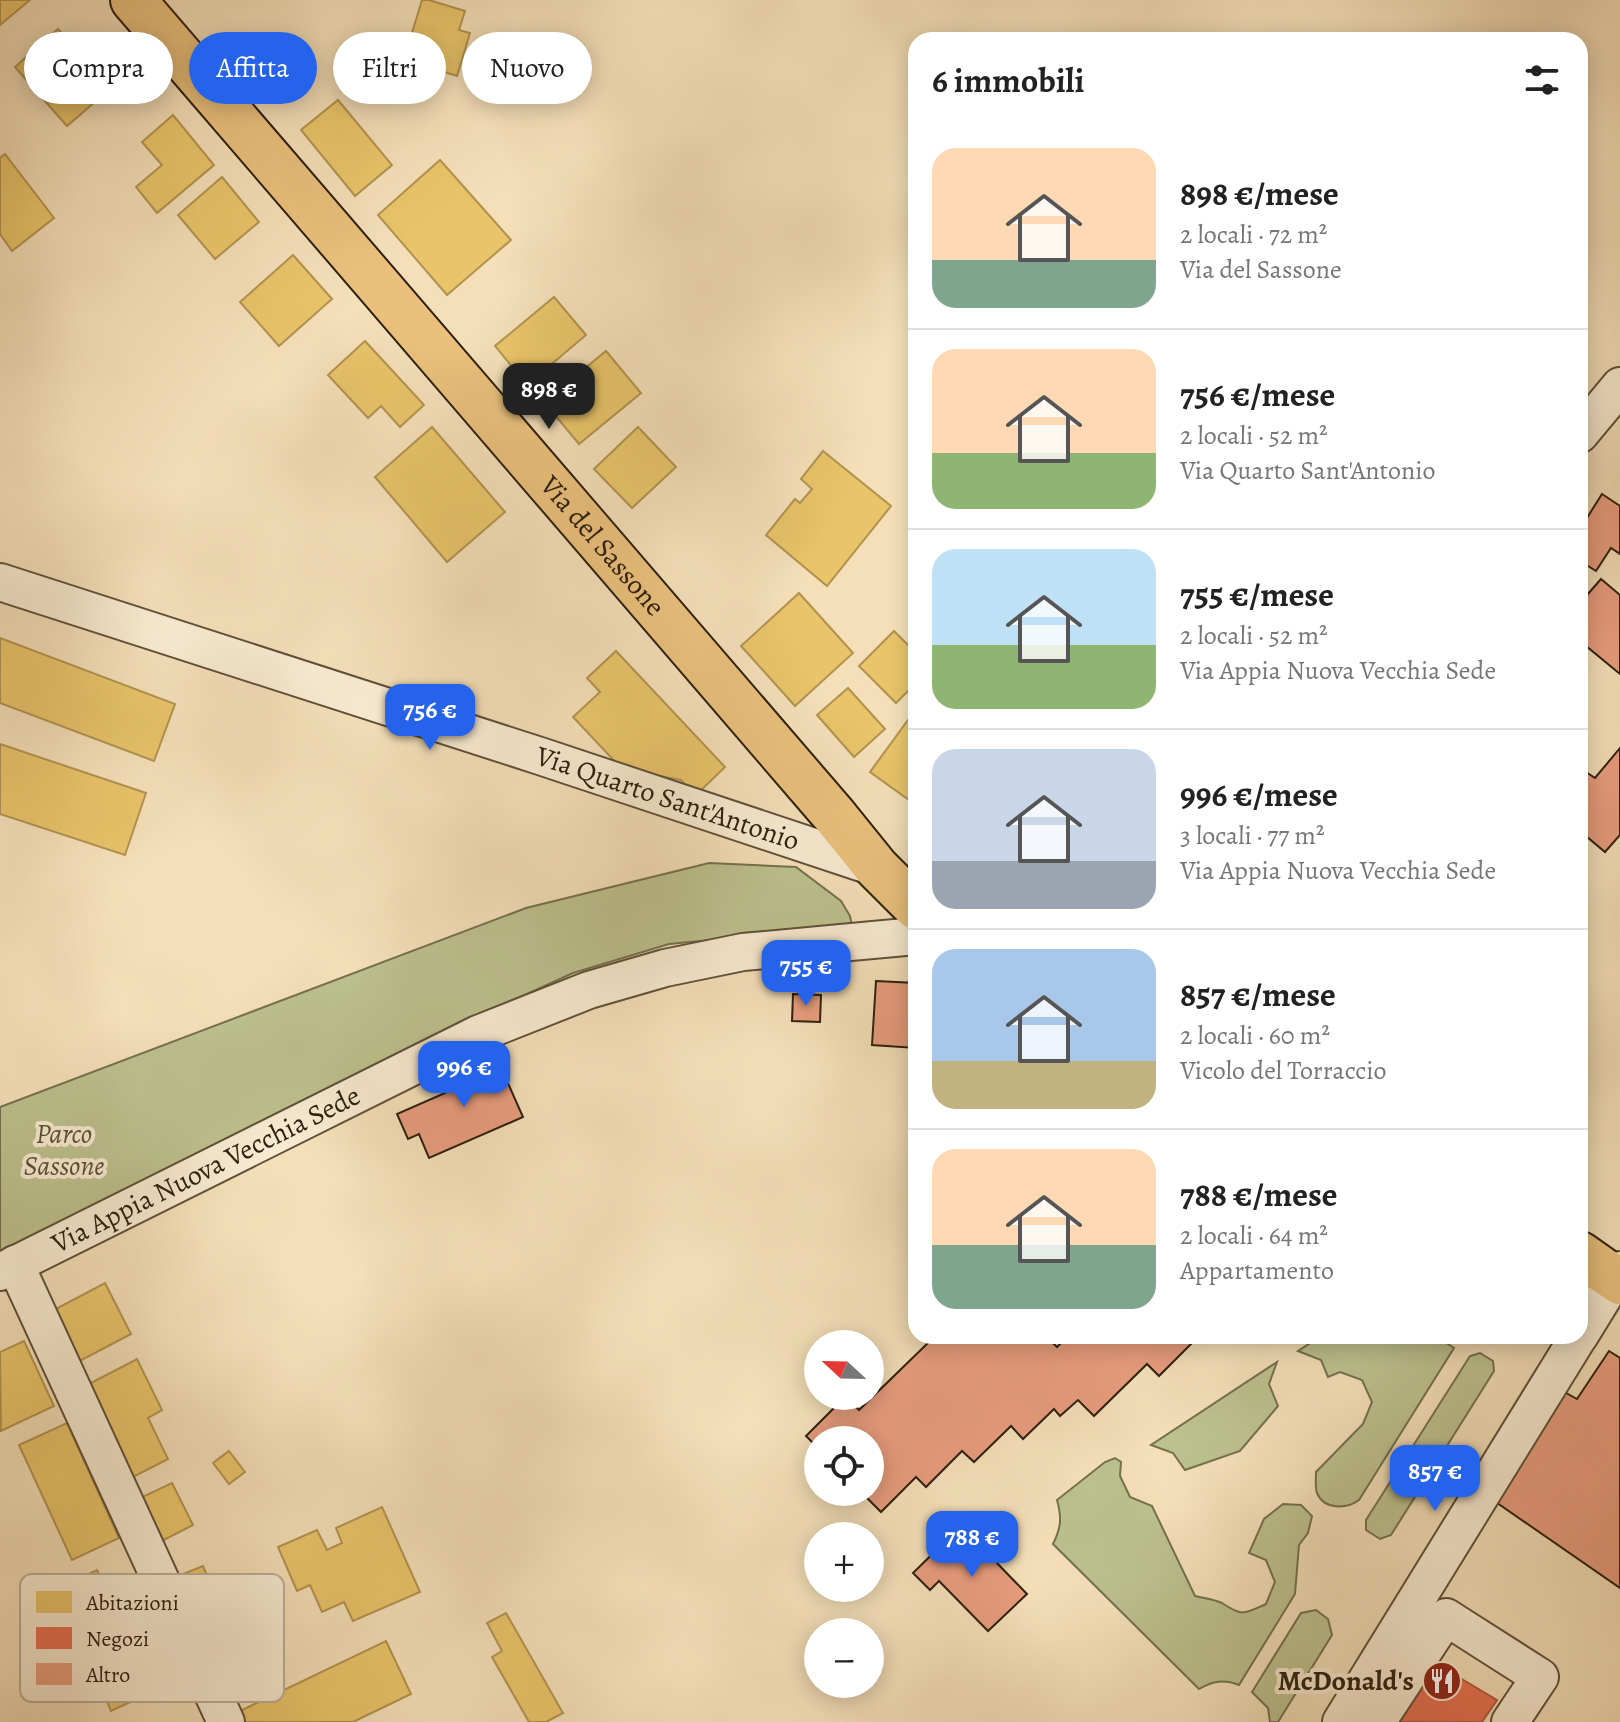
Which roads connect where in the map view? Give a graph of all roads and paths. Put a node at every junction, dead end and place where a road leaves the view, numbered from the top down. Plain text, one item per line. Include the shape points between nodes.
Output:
1 (133, 0) edge
2 (1620, 386) edge
3 (1588, 424) edge
4 (0, 582) edge
5 (877, 868) junction
6 (908, 899) edge
7 (908, 937) edge
8 (7, 1268) edge
9 (1609, 1271) edge
10 (1588, 1317) edge
11 (1574, 1344) edge
12 (155, 1574) edge
13 (216, 1702) edge
14 (226, 1722) edge
15 (1341, 1722) edge
16 (1377, 1722) edge
17 (1510, 1722) edge

1 - 5 main road, Via del Sassone
2 - 3 street
4 - 5 street, Via Quarto Sant'Antonio
5 - 6 main road, Via del Sassone
7 - 8 street, Via Appia Nuova Vecchia Sede via 743,952 589,990 478,1034
8 - 12 street
9 - 10 street
11 - 15 street
13 - 14 street
16 - 17 street via 1446,1617 1540,1677

